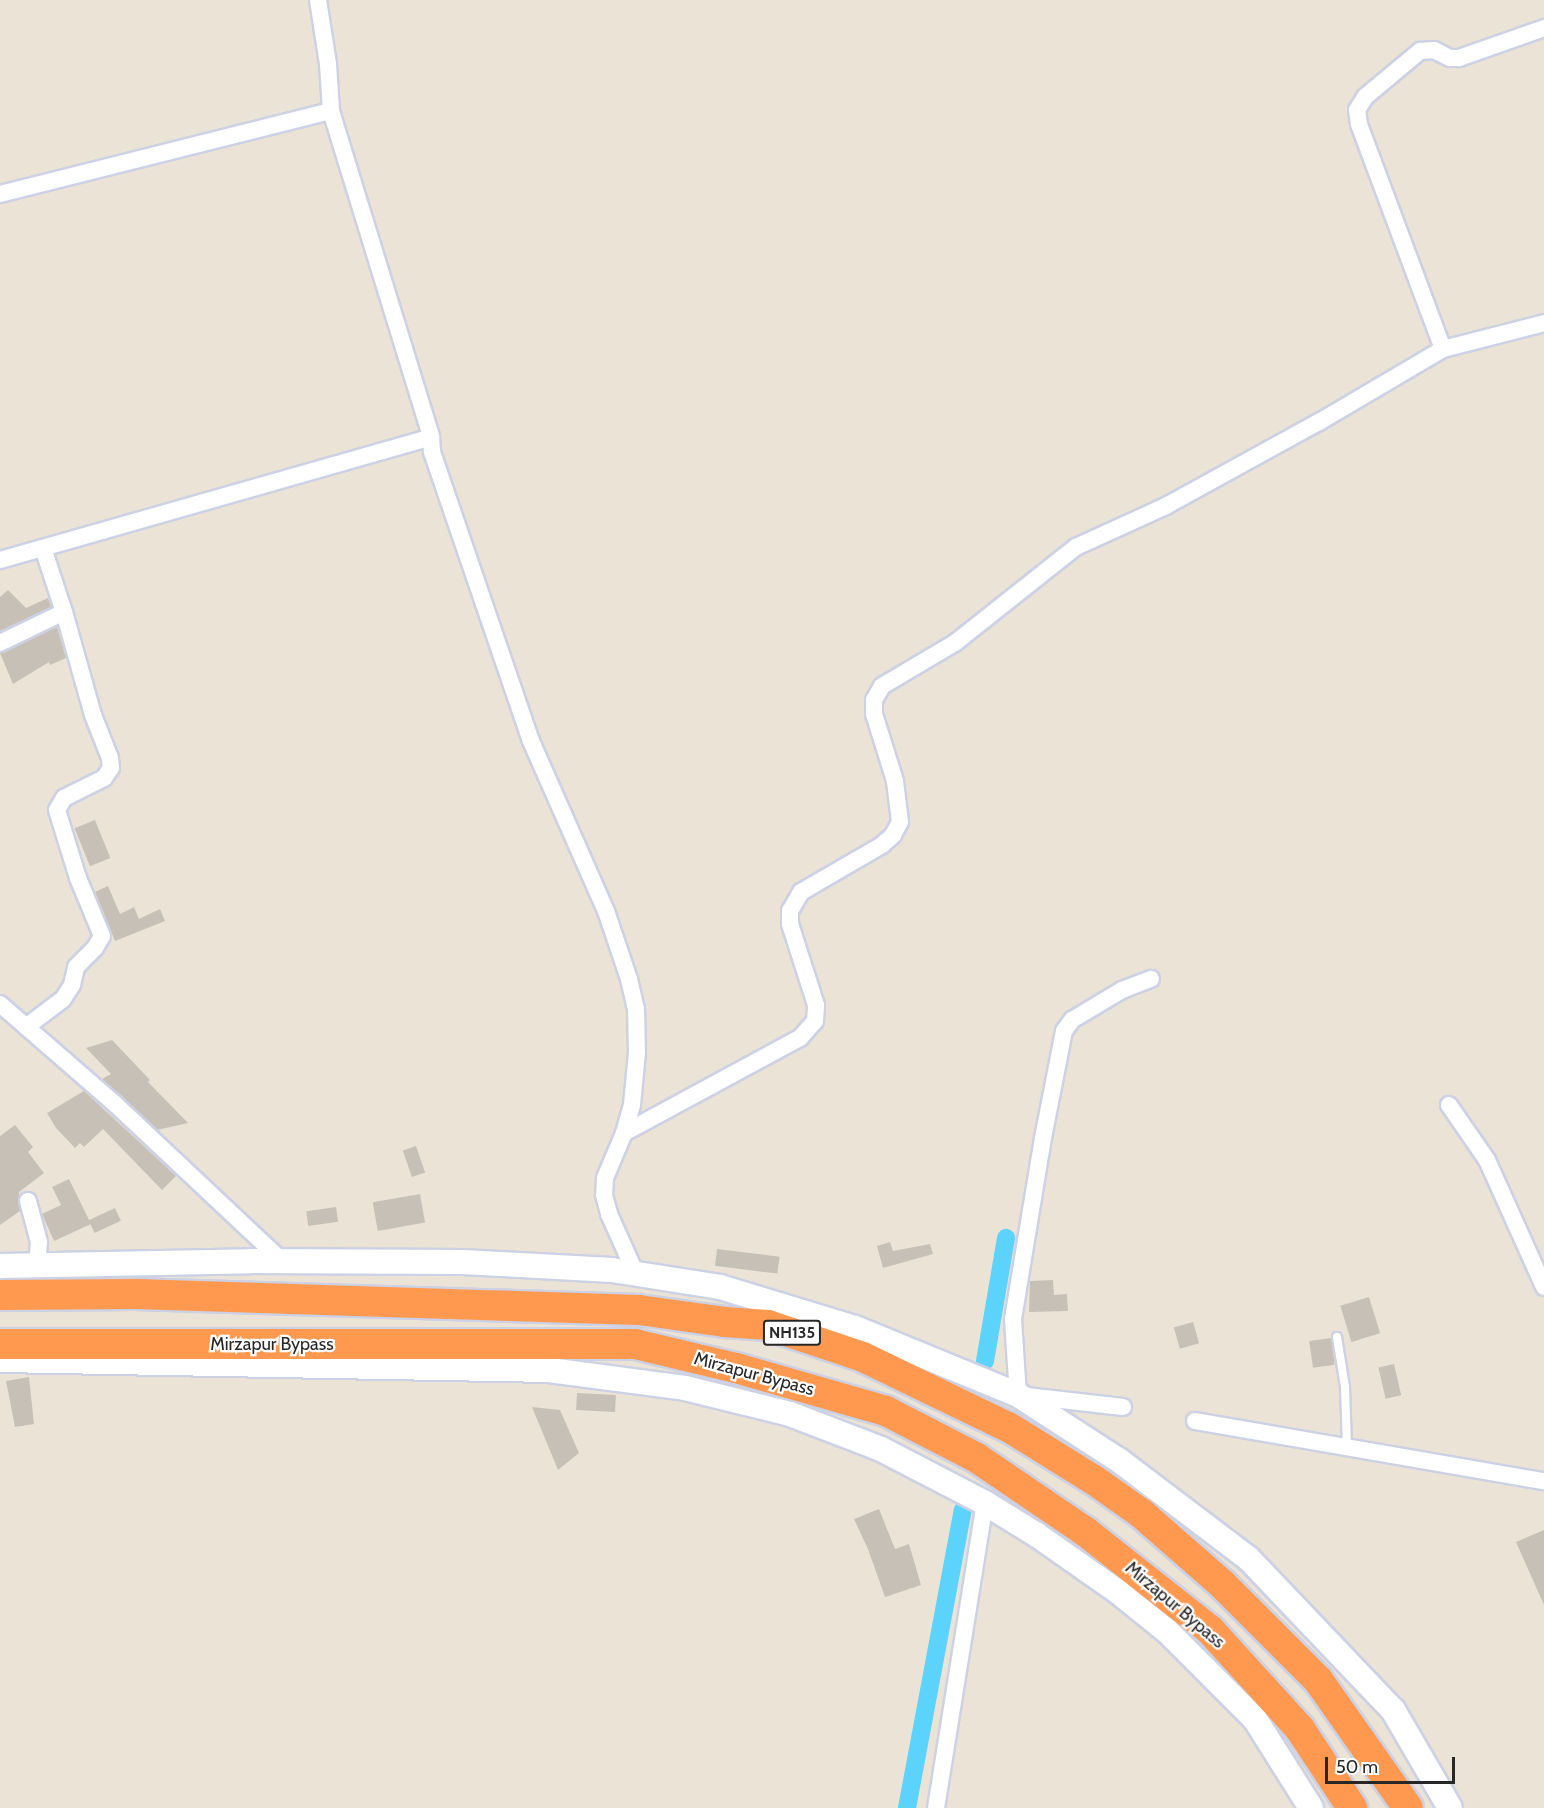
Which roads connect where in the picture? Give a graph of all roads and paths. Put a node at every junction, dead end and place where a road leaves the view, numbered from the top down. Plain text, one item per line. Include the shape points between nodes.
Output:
1 (318, 0) edge
2 (1544, 28) edge
3 (332, 111) junction
4 (0, 194) edge
5 (1544, 323) edge
6 (1443, 349) junction
7 (431, 437) junction
8 (43, 548) junction
9 (0, 560) edge
10 (64, 612) junction
11 (0, 643) edge
12 (1151, 979) dead end
13 (0, 1004) edge
14 (26, 1027) junction
15 (1449, 1105) dead end
16 (624, 1133) junction
17 (28, 1201) dead end
18 (275, 1255) junction
19 (0, 1266) edge
20 (37, 1266) junction
21 (636, 1274) junction
22 (1544, 1287) edge
23 (0, 1295) edge
24 (1337, 1337) dead end
25 (0, 1344) edge
26 (0, 1360) edge
27 (1018, 1395) junction
28 (1123, 1407) dead end
29 (1195, 1421) dead end
30 (1347, 1447) junction
31 (1544, 1481) edge
32 (985, 1503) junction
33 (936, 1808) edge
34 (1311, 1808) edge
35 (1352, 1808) edge
36 (1408, 1808) edge
37 (1450, 1808) edge

1 - 3 street
2 - 6 street via 1459,58 1434,50 1420,51 1365,97 1358,110 1359,124
3 - 4 street
3 - 7 street
5 - 6 street
6 - 16 street via 1166,506 1076,547 956,642 882,686 874,700 874,714 895,781 900,822 882,845 801,892 790,910 790,924 816,1005 815,1021 800,1038
7 - 8 street
7 - 16 street via 432,452 531,741 624,959 636,1009 637,1052 632,1105
8 - 9 street
8 - 10 street
10 - 11 street
10 - 14 street via 111,768 104,778 64,798 57,810 78,878 102,936 76,967 72,985 63,999
12 - 27 street via 1122,990 1072,1020 1061,1040 1013,1319
13 - 14 street
14 - 18 street via 116,1104
15 - 22 street via 1487,1160
16 - 21 street via 605,1178 604,1195
17 - 20 street via 39,1242
18 - 20 street
18 - 21 street
19 - 20 street
21 - 27 street via 720,1287 855,1328
23 - 36 highway, NH135 via 136,1294 639,1310 768,1325 863,1357 1010,1428 1142,1514 1223,1585 1318,1680
24 - 30 lane via 1345,1387
25 - 35 highway, Mirzapur Bypass via 636,1344 886,1411 987,1465 1086,1532 1210,1630 1300,1729
26 - 32 street via 549,1370 685,1388 790,1414 880,1449
27 - 28 street
27 - 37 street via 1120,1461 1248,1558 1393,1710
29 - 30 street
30 - 31 street
32 - 33 street
32 - 34 street via 1037,1535 1167,1630 1255,1719

